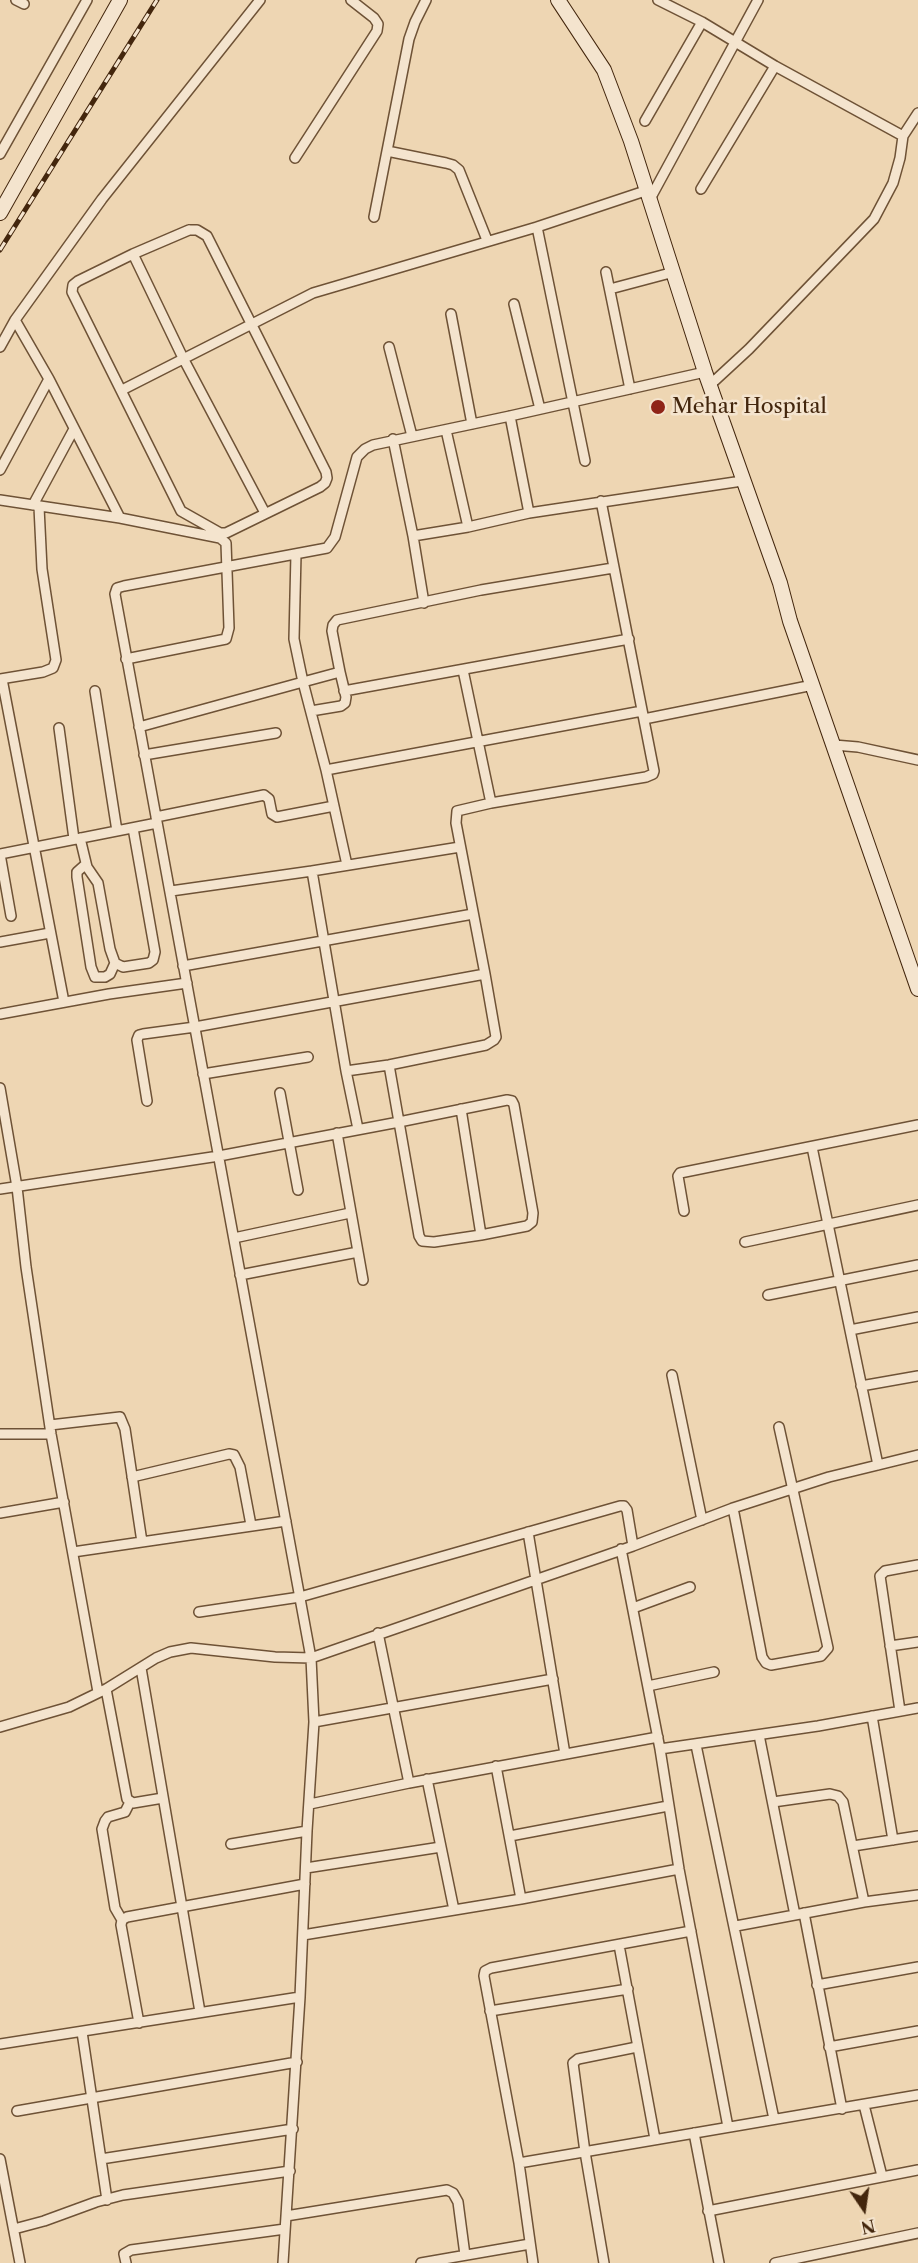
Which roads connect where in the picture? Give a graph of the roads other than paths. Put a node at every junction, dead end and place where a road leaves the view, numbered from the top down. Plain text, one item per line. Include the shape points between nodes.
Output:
1 (87, 0) edge
2 (120, 0) edge
3 (260, 0) edge
4 (351, 0) edge
5 (426, 0) edge
6 (658, 0) edge
7 (759, 0) edge
8 (561, 1) edge
9 (702, 22) junction
10 (737, 42) junction
11 (775, 66) junction
12 (917, 116) edge
13 (645, 121) dead end
14 (903, 136) junction
15 (387, 151) junction
16 (0, 154) edge
17 (295, 158) dead end
18 (701, 189) dead end
19 (649, 194) junction
20 (0, 213) edge
21 (374, 217) dead end
22 (537, 227) junction
23 (487, 240) junction
24 (133, 254) junction
25 (606, 272) dead end
26 (674, 272) junction
27 (610, 288) junction
28 (514, 304) dead end
29 (451, 314) dead end
30 (15, 320) junction
31 (253, 324) junction
32 (0, 347) edge
33 (390, 347) dead end
34 (183, 358) junction
35 (707, 378) junction
36 (49, 379) junction
37 (630, 389) junction
38 (123, 390) junction
39 (574, 402) junction
40 (540, 409) junction
41 (510, 416) junction
42 (472, 423) junction
43 (74, 429) junction
44 (446, 430) junction
45 (412, 436) junction
46 (393, 439) junction
47 (585, 461) dead end
48 (0, 470) edge
49 (742, 481) junction
50 (0, 500) edge
51 (601, 501) junction
52 (36, 506) junction
53 (265, 513) junction
54 (529, 513) junction
55 (120, 518) junction
56 (468, 527) junction
57 (413, 536) junction
58 (296, 554) junction
59 (226, 566) junction
60 (614, 568) junction
61 (424, 603) junction
62 (629, 639) junction
63 (126, 659) junction
64 (463, 670) junction
65 (340, 672) junction
66 (1, 679) edge
67 (303, 682) junction
68 (813, 685) junction
69 (95, 691) dead end
70 (344, 692) junction
71 (311, 711) junction
72 (643, 715) junction
73 (139, 727) junction
74 (59, 728) dead end
75 (276, 733) dead end
76 (479, 742) junction
77 (834, 745) junction
78 (144, 755) junction
79 (918, 760) edge
80 (326, 770) junction
81 (491, 803) junction
82 (334, 806) junction
83 (157, 820) junction
84 (133, 828) junction
85 (117, 831) junction
86 (77, 839) junction
87 (460, 847) junction
88 (34, 848) junction
89 (0, 854) edge
90 (86, 864) junction
91 (347, 865) junction
92 (312, 871) junction
93 (171, 891) junction
94 (473, 915) junction
95 (11, 916) dead end
96 (50, 933) junction
97 (325, 941) junction
98 (0, 942) edge
99 (115, 963) junction
100 (183, 966) junction
101 (485, 974) junction
102 (187, 984) junction
103 (918, 989) edge
104 (64, 1002) junction
105 (336, 1002) junction
106 (0, 1014) edge
107 (195, 1027) junction
108 (308, 1057) dead end
109 (389, 1065) junction
110 (346, 1071) junction
111 (203, 1074) junction
112 (0, 1088) edge
113 (280, 1093) dead end
114 (147, 1101) dead end
115 (461, 1109) junction
116 (399, 1122) junction
117 (918, 1125) edge
118 (358, 1129) junction
119 (337, 1133) junction
120 (290, 1143) junction
121 (812, 1147) junction
122 (219, 1156) junction
123 (17, 1187) junction
124 (0, 1189) edge
125 (298, 1190) dead end
126 (918, 1205) edge
127 (684, 1211) dead end
128 (350, 1213) junction
129 (828, 1225) junction
130 (481, 1235) junction
131 (234, 1238) junction
132 (745, 1242) dead end
133 (358, 1252) junction
134 (918, 1265) edge
135 (240, 1275) junction
136 (363, 1280) dead end
137 (841, 1281) junction
138 (768, 1295) dead end
139 (918, 1317) edge
140 (850, 1330) junction
141 (672, 1376) dead end
142 (918, 1376) edge
143 (861, 1386) junction
144 (779, 1427) dead end
145 (51, 1430) junction
146 (0, 1434) edge
147 (918, 1455) edge
148 (878, 1465) junction
149 (132, 1477) junction
150 (793, 1488) junction
151 (64, 1502) junction
152 (733, 1508) junction
153 (0, 1513) edge
154 (702, 1520) junction
155 (286, 1521) junction
156 (250, 1525) junction
157 (528, 1532) junction
158 (142, 1542) junction
159 (633, 1546) junction
160 (621, 1550) junction
161 (73, 1552) junction
162 (918, 1565) edge
163 (537, 1579) junction
164 (690, 1587) dead end
165 (300, 1597) junction
166 (633, 1608) junction
167 (199, 1612) dead end
168 (378, 1633) junction
169 (918, 1642) edge
170 (890, 1646) junction
171 (311, 1658) junction
172 (141, 1668) junction
173 (714, 1672) dead end
174 (553, 1679) junction
175 (648, 1686) junction
176 (102, 1690) junction
177 (395, 1708) junction
178 (918, 1708) edge
179 (900, 1711) junction
180 (872, 1716) junction
181 (314, 1722) junction
182 (0, 1727) edge
183 (759, 1735) junction
184 (658, 1737) junction
185 (696, 1745) junction
186 (660, 1749) junction
187 (565, 1754) junction
188 (496, 1766) junction
189 (428, 1779) junction
190 (409, 1783) junction
191 (163, 1798) junction
192 (130, 1802) junction
193 (773, 1802) junction
194 (309, 1804) junction
195 (668, 1806) junction
196 (307, 1831) junction
197 (510, 1836) junction
198 (918, 1836) edge
199 (893, 1840) junction
200 (231, 1844) dead end
201 (853, 1846) junction
202 (441, 1847) junction
203 (306, 1868) junction
204 (679, 1869) junction
205 (305, 1884) junction
206 (918, 1895) edge
207 (521, 1899) junction
208 (864, 1902) junction
209 (182, 1907) junction
210 (454, 1910) junction
211 (800, 1914) junction
212 (122, 1920) junction
213 (735, 1926) junction
214 (690, 1931) junction
215 (303, 1935) junction
216 (619, 1945) junction
217 (918, 1967) edge
218 (817, 1985) junction
219 (628, 1989) junction
220 (300, 1997) junction
221 (490, 2011) junction
222 (200, 2012) junction
223 (139, 2023) junction
224 (918, 2031) edge
225 (82, 2032) junction
226 (0, 2044) edge
227 (637, 2047) junction
228 (829, 2047) junction
229 (297, 2062) junction
230 (918, 2095) edge
231 (92, 2098) junction
232 (864, 2105) junction
233 (842, 2109) junction
234 (17, 2111) dead end
235 (774, 2119) junction
236 (729, 2127) junction
237 (293, 2129) junction
238 (694, 2133) junction
239 (655, 2139) junction
240 (585, 2152) junction
241 (0, 2159) edge
242 (101, 2159) junction
243 (519, 2163) junction
244 (918, 2170) edge
245 (290, 2171) junction
246 (882, 2176) junction
247 (107, 2199) junction
248 (708, 2211) junction
249 (286, 2216) junction
250 (14, 2229) junction
251 (285, 2229) junction
252 (918, 2234) edge
253 (530, 2244) junction
254 (465, 2255) junction
255 (20, 2263) edge
256 (126, 2263) edge
257 (283, 2263) edge
258 (421, 2263) edge
259 (533, 2263) edge
260 (604, 2263) edge
261 (719, 2263) edge
262 (775, 2263) edge

1 - 16 street
2 - 20 street
3 - 30 street via 102,199
4 - 17 street via 374,18 377,31
5 - 15 street via 409,39
6 - 9 street
7 - 10 street
8 - 19 street via 604,70
9 - 10 street
9 - 13 street
10 - 11 street
10 - 19 street
11 - 14 street
11 - 18 street
12 - 14 street
14 - 35 street via 893,183 874,219 749,349
15 - 21 street
15 - 23 street via 453,165 459,170
19 - 22 street
19 - 26 street
22 - 23 street
22 - 39 street
23 - 31 street via 323,290
24 - 31 street via 189,230 203,232
24 - 34 street
24 - 38 street via 78,281 72,292
25 - 27 street
26 - 27 street
26 - 35 street
27 - 37 street
28 - 40 street
29 - 42 street
30 - 32 street
30 - 36 street
31 - 34 street
31 - 53 street via 327,478 320,487
33 - 45 street
34 - 38 street
34 - 53 street
35 - 37 street
35 - 49 street
36 - 43 street
36 - 48 street
37 - 39 street
38 - 53 street via 185,515 220,533
39 - 40 street
39 - 47 street
40 - 41 street
41 - 42 street
41 - 54 street
42 - 44 street
43 - 52 street
43 - 55 street
44 - 45 street
44 - 56 street
45 - 46 street
46 - 57 street
46 - 58 street via 365,449 357,457 335,537 327,548
49 - 51 street
49 - 68 street
50 - 52 street
51 - 54 street
51 - 60 street
52 - 55 street
52 - 66 street via 56,660 54,668 43,672
54 - 56 street
55 - 59 street via 220,538 226,543
56 - 57 street
57 - 61 street
58 - 59 street
58 - 67 street via 294,639
59 - 63 street via 226,639
59 - 63 street via 117,588 115,599
60 - 61 street
60 - 62 street
61 - 65 street via 338,620 332,631
62 - 64 street
62 - 72 street
63 - 73 street
64 - 70 street
64 - 76 street
65 - 67 street
65 - 70 street
66 - 88 street
67 - 71 street
67 - 73 street
68 - 72 street
68 - 77 street
69 - 85 street
70 - 71 street via 345,704
71 - 80 street
72 - 76 street
72 - 81 street via 654,771 650,776
73 - 78 street
74 - 86 street
75 - 78 street
76 - 80 street
76 - 81 street
77 - 79 street
77 - 103 street
78 - 83 street
80 - 82 street
81 - 87 street via 457,811
82 - 83 street via 277,817 264,795
82 - 91 street
83 - 84 street
83 - 93 street
84 - 85 street
84 - 99 street via 155,957 149,963 123,967
85 - 86 street
86 - 88 street
86 - 90 street
87 - 91 street
87 - 94 street
88 - 89 street
88 - 96 street
89 - 95 street
90 - 99 street via 98,883
90 - 99 street via 77,872 77,878 95,977 110,974
91 - 92 street
92 - 93 street
92 - 97 street
93 - 100 street
94 - 97 street
94 - 101 street
96 - 98 street
96 - 104 street
97 - 100 street
97 - 105 street
100 - 102 street
101 - 105 street
101 - 109 street via 494,1040 486,1045
102 - 104 street
102 - 107 street
104 - 106 street
105 - 107 street
105 - 110 street
107 - 111 street
107 - 114 street via 139,1035
108 - 111 street
109 - 110 street
109 - 116 street
110 - 118 street
111 - 122 street
112 - 123 street
113 - 120 street
115 - 116 street
115 - 130 street
115 - 130 street via 512,1101 533,1214 527,1226
116 - 118 street
116 - 130 street via 422,1241
117 - 121 street
118 - 119 street
119 - 120 street
119 - 128 street
120 - 122 street
120 - 125 street
121 - 127 street via 680,1173
121 - 129 street
122 - 123 street
122 - 131 street
123 - 124 street
123 - 145 street
126 - 129 street
128 - 131 street
128 - 133 street
129 - 132 street
129 - 137 street
131 - 135 street
133 - 135 street
133 - 136 street
134 - 137 street
135 - 155 street
137 - 138 street
137 - 140 street
139 - 140 street
140 - 143 street
141 - 154 street
142 - 143 street
143 - 148 street
144 - 150 street
145 - 146 street
145 - 149 street via 120,1418
145 - 151 street
147 - 148 street
148 - 150 street
149 - 156 street via 234,1455 240,1467
149 - 158 street
150 - 152 street
150 - 152 street via 828,1648 821,1656 771,1665 762,1658
151 - 153 street
151 - 161 street
152 - 154 street
154 - 159 street
155 - 156 street
155 - 165 street
156 - 158 street
157 - 159 street via 624,1506
157 - 163 street
157 - 165 street
158 - 161 street
159 - 160 street
160 - 163 street
160 - 166 street
161 - 176 street
162 - 170 street via 885,1571 880,1576
163 - 168 street
163 - 174 street
164 - 166 street
165 - 167 street
165 - 171 street
166 - 175 street
168 - 171 street
168 - 177 street
169 - 170 street
170 - 179 street
171 - 172 street via 191,1648 170,1652
171 - 181 street
172 - 176 street
172 - 191 street
173 - 175 street
174 - 177 street
174 - 187 street
175 - 184 street
176 - 182 street via 69,1707
176 - 192 street
177 - 181 street
177 - 190 street
178 - 179 street
179 - 180 street
180 - 183 street
180 - 199 street
181 - 194 street
183 - 185 street
183 - 193 street
184 - 186 street
184 - 187 street
185 - 186 street
185 - 213 street
186 - 195 street
187 - 188 street
188 - 189 street
188 - 197 street
189 - 190 street
189 - 202 street
190 - 194 street
191 - 192 street
191 - 209 street
192 - 212 street via 125,1812 108,1817 102,1824 115,1908
193 - 201 street via 838,1796
193 - 211 street
194 - 196 street
195 - 197 street
195 - 204 street
196 - 200 street
196 - 203 street
197 - 207 street
198 - 199 street
199 - 201 street
201 - 208 street
202 - 203 street
202 - 210 street
203 - 205 street
204 - 207 street
204 - 214 street
205 - 209 street
205 - 215 street
206 - 208 street
207 - 210 street
208 - 211 street
209 - 212 street
209 - 222 street
210 - 215 street
211 - 213 street
211 - 218 street
212 - 223 street
213 - 235 street
214 - 216 street
214 - 236 street
215 - 220 street
216 - 219 street
216 - 221 street via 485,1971
217 - 218 street
218 - 228 street
219 - 221 street
219 - 227 street
220 - 222 street
220 - 229 street
221 - 243 street
222 - 223 street
223 - 225 street
224 - 228 street
225 - 226 street
225 - 231 street
227 - 239 street
227 - 240 street via 573,2063
228 - 233 street
229 - 231 street
229 - 237 street
230 - 232 street
231 - 234 street
231 - 242 street
232 - 233 street
232 - 246 street
233 - 235 street
235 - 236 street
236 - 238 street
237 - 242 street
237 - 245 street
238 - 239 street
238 - 248 street
239 - 240 street
240 - 243 street
240 - 260 street
241 - 250 street
242 - 247 street
243 - 253 street
244 - 246 street
245 - 247 street
245 - 249 street
246 - 248 street
247 - 250 street
248 - 261 street
249 - 251 street
249 - 254 street via 447,2190 458,2202
250 - 255 street
251 - 256 street via 131,2250 124,2254
251 - 257 street
252 - 262 street
253 - 254 street
253 - 259 street
254 - 258 street

